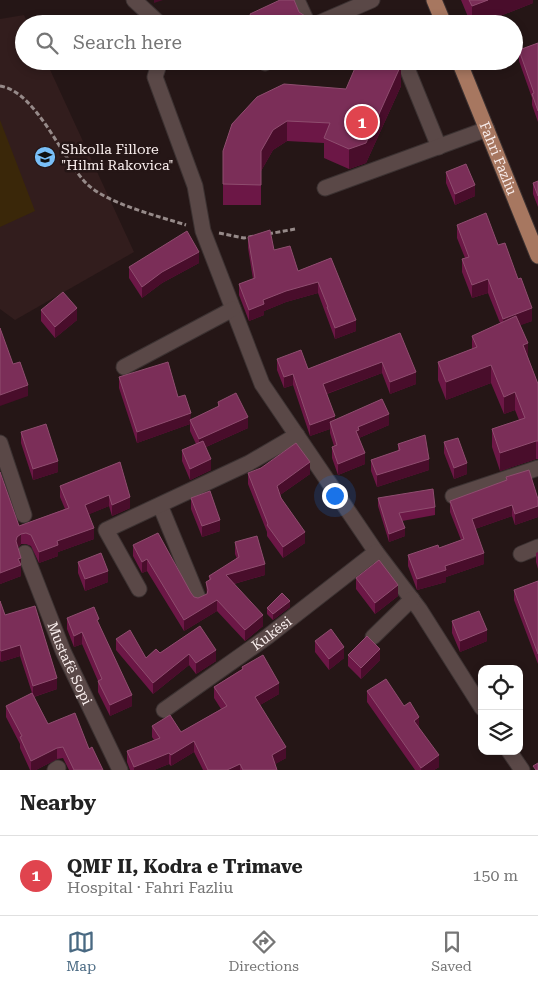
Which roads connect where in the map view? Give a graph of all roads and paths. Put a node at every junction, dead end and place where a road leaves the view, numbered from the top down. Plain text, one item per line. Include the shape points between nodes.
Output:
1 (134, 0) edge
2 (297, 0) edge
3 (372, 0) edge
4 (434, 0) edge
5 (150, 15) edge
6 (304, 15) edge
7 (337, 15) edge
8 (440, 15) edge
9 (157, 70) edge
10 (408, 70) edge
11 (463, 70) edge
12 (0, 86) edge
13 (486, 129) junction
14 (439, 147) junction
15 (325, 188) dead end
16 (294, 229) dead end
17 (203, 231) junction
18 (538, 256) edge
19 (233, 309) junction
20 (124, 367) dead end
21 (297, 435) junction
22 (0, 443) edge
23 (538, 468) edge
24 (453, 496) dead end
25 (160, 504) junction
26 (24, 515) dead end
27 (538, 547) edge
28 (376, 552) junction
29 (24, 553) dead end
30 (521, 554) dead end
31 (139, 589) dead end
32 (412, 599) junction
33 (199, 600) edge
34 (373, 637) dead end
35 (478, 702) edge
36 (164, 710) dead end
37 (512, 755) edge
38 (120, 770) edge
39 (522, 770) edge

1 - 5 street
2 - 6 street
3 - 7 street
4 - 8 main road
9 - 17 street via 155,77 195,186
10 - 14 street
11 - 13 main road, Fahri Fazliu
12 - 17 path via 26,98 88,185 108,198
13 - 14 street
13 - 18 main road, Fahri Fazliu
14 - 15 street
16 - 17 path via 244,238
17 - 19 street
19 - 20 street
19 - 21 street via 262,384
21 - 25 street via 249,463
21 - 28 street
22 - 26 street
23 - 24 street
25 - 31 street via 106,530
25 - 33 street
27 - 30 street
28 - 32 street
28 - 36 street, Kukësi via 267,637
29 - 38 street, Mustafë Sopi via 63,651
32 - 34 street
32 - 35 street
37 - 39 street

